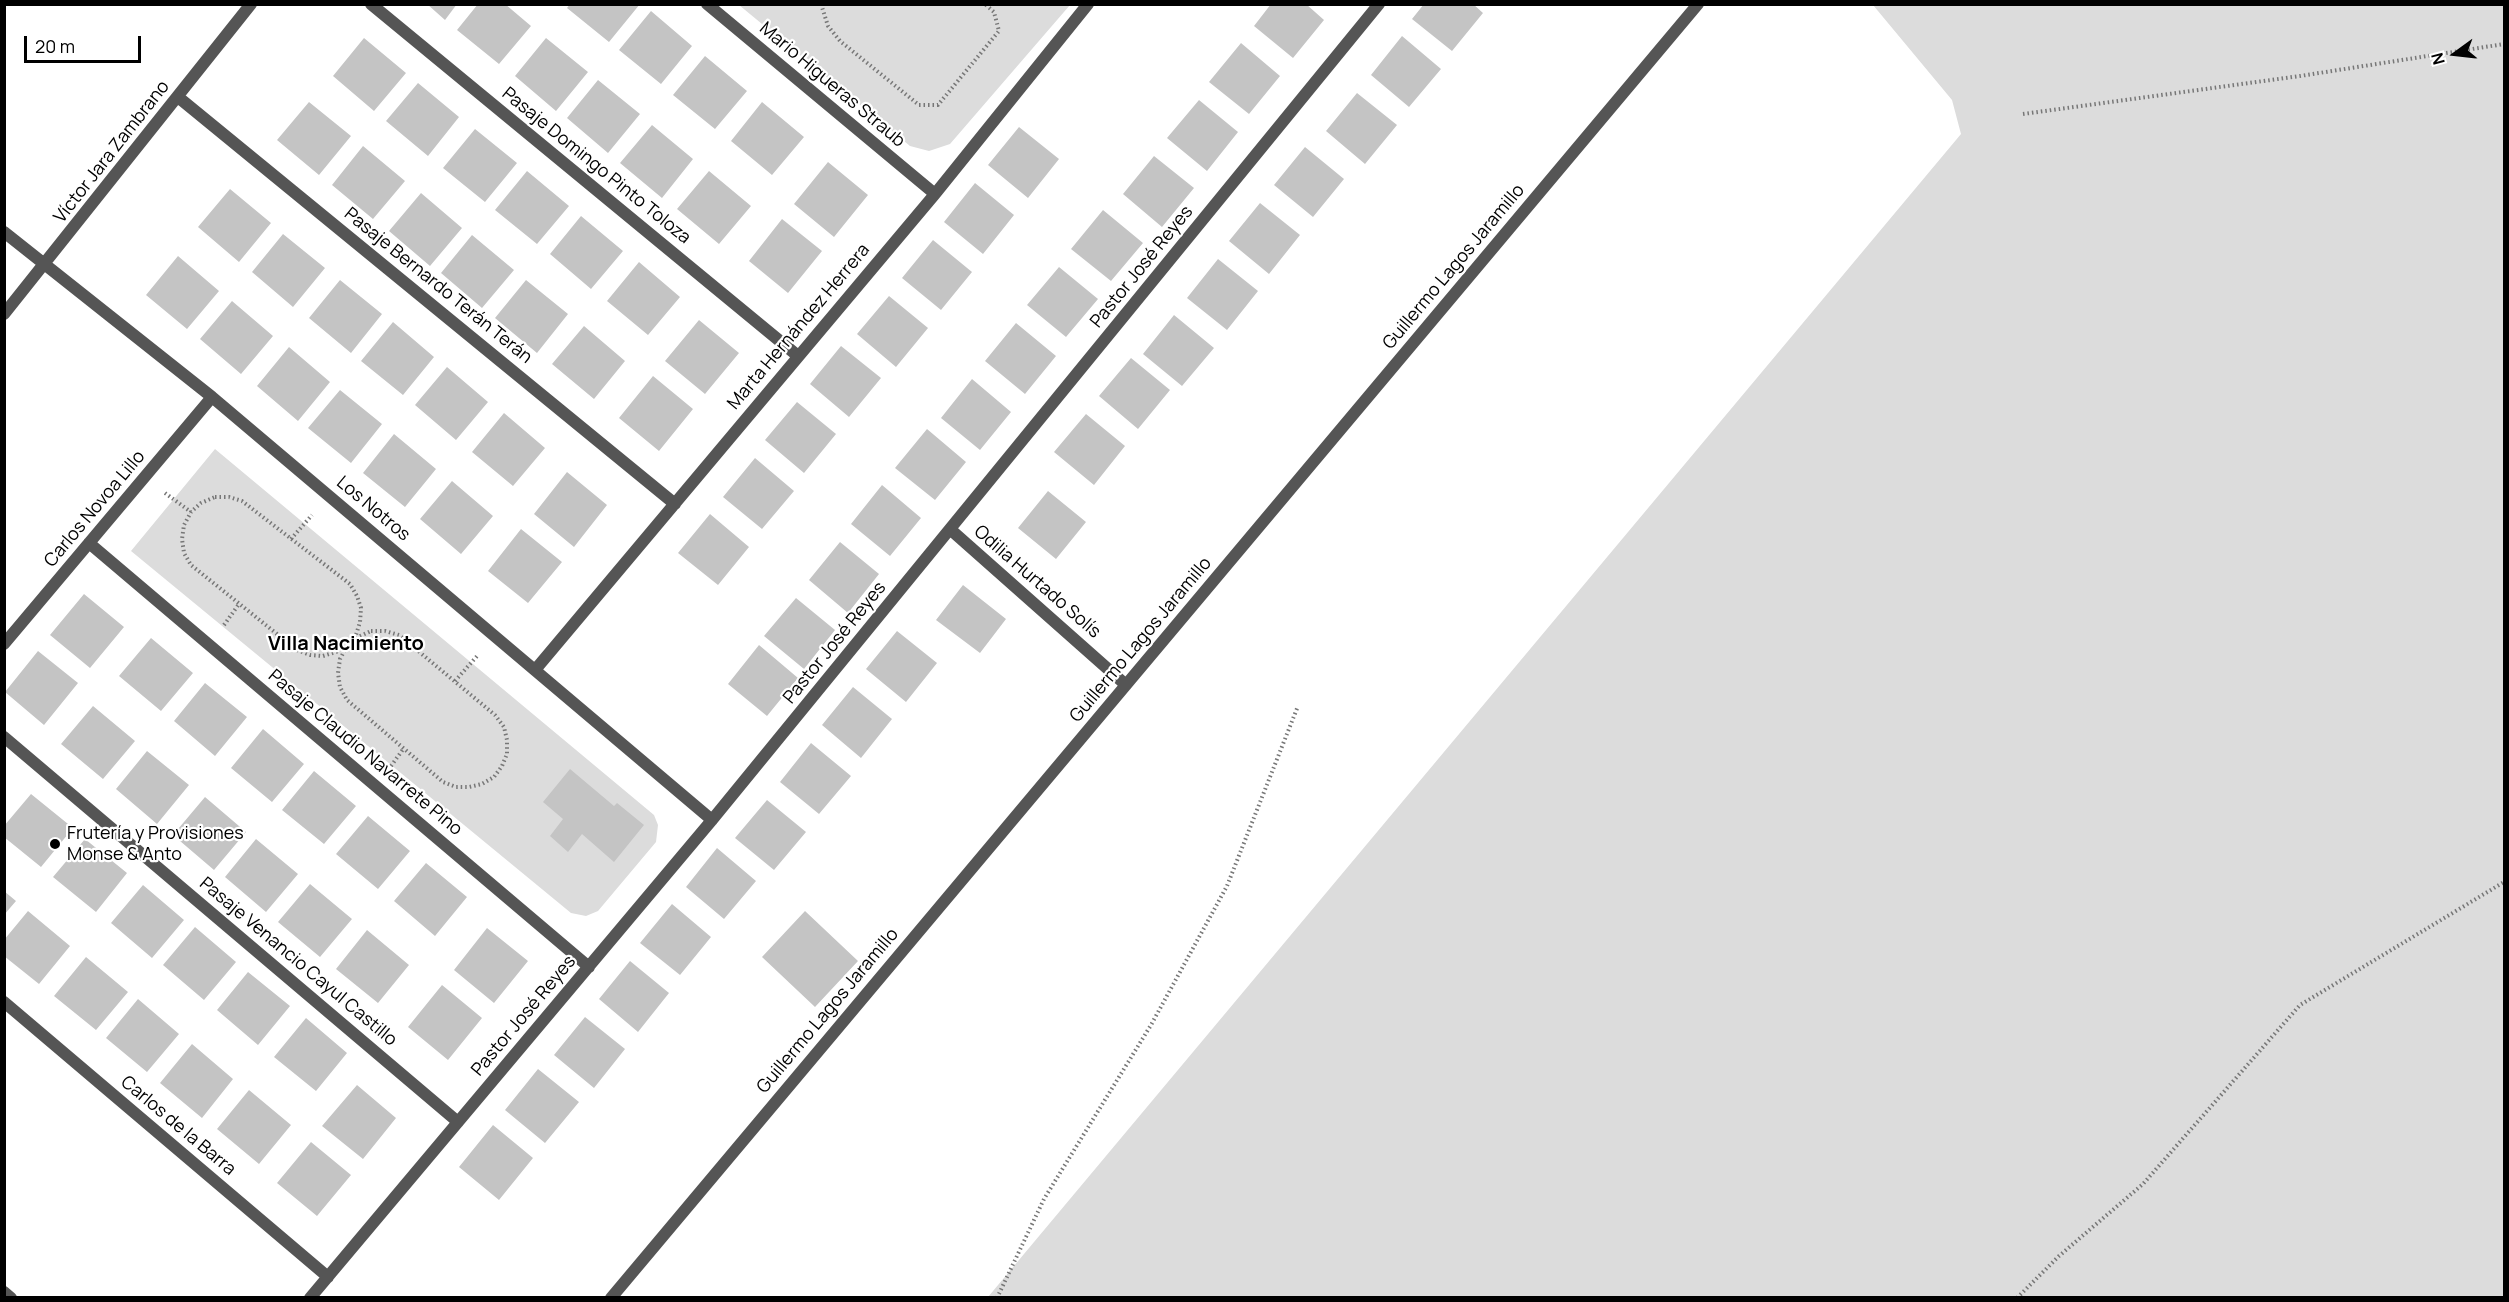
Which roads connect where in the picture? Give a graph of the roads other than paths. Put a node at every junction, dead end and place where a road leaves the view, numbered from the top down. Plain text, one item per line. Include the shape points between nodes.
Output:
1 (251, 4) edge
2 (371, 4) edge
3 (707, 4) edge
4 (1088, 4) edge
5 (1379, 4) edge
6 (1698, 4) edge
7 (178, 97) junction
8 (935, 194) junction
9 (4, 232) edge
10 (45, 265) junction
11 (4, 314) edge
12 (798, 356) junction
13 (212, 397) junction
14 (675, 504) junction
15 (951, 530) junction
16 (89, 543) junction
17 (4, 644) edge
18 (535, 670) junction
19 (1126, 686) junction
20 (4, 737) edge
21 (712, 820) junction
22 (589, 967) junction
23 (4, 1002) edge
24 (458, 1122) junction
25 (328, 1277) junction
26 (4, 1292) edge
27 (11, 1298) edge
28 (310, 1298) edge
29 (611, 1298) edge

1 - 7 street, Víctor Jara Zambrano
2 - 12 street, Pasaje Domingo Pinto Toloza
3 - 8 street, Mario Higueras Straub
4 - 8 street, Marta Hernández Herrera
5 - 15 street, Pastor José Reyes
6 - 19 street, Guillermo Lagos Jaramillo
7 - 10 street, Víctor Jara Zambrano
7 - 14 street, Pasaje Bernardo Terán Terán
8 - 12 street, Marta Hernández Herrera
9 - 10 street, Los Notros
10 - 11 street, Víctor Jara Zambrano
10 - 13 street, Los Notros
12 - 14 street, Marta Hernández Herrera
13 - 16 street, Carlos Novoa Lillo
13 - 18 street, Los Notros
14 - 18 street, Marta Hernández Herrera
15 - 19 street, Odilia Hurtado Solís
15 - 21 street, Pastor José Reyes
16 - 17 street, Carlos Novoa Lillo
16 - 22 street, Pasaje Claudio Navarrete Pino
18 - 21 street, Los Notros
19 - 29 street, Guillermo Lagos Jaramillo
20 - 24 street, Pasaje Venancio Cayul Castillo
21 - 22 street, Pastor José Reyes
22 - 24 street, Pastor José Reyes
23 - 25 street, Carlos de la Barra
24 - 25 street, Pastor José Reyes
25 - 28 street, Pastor José Reyes
26 - 27 street

